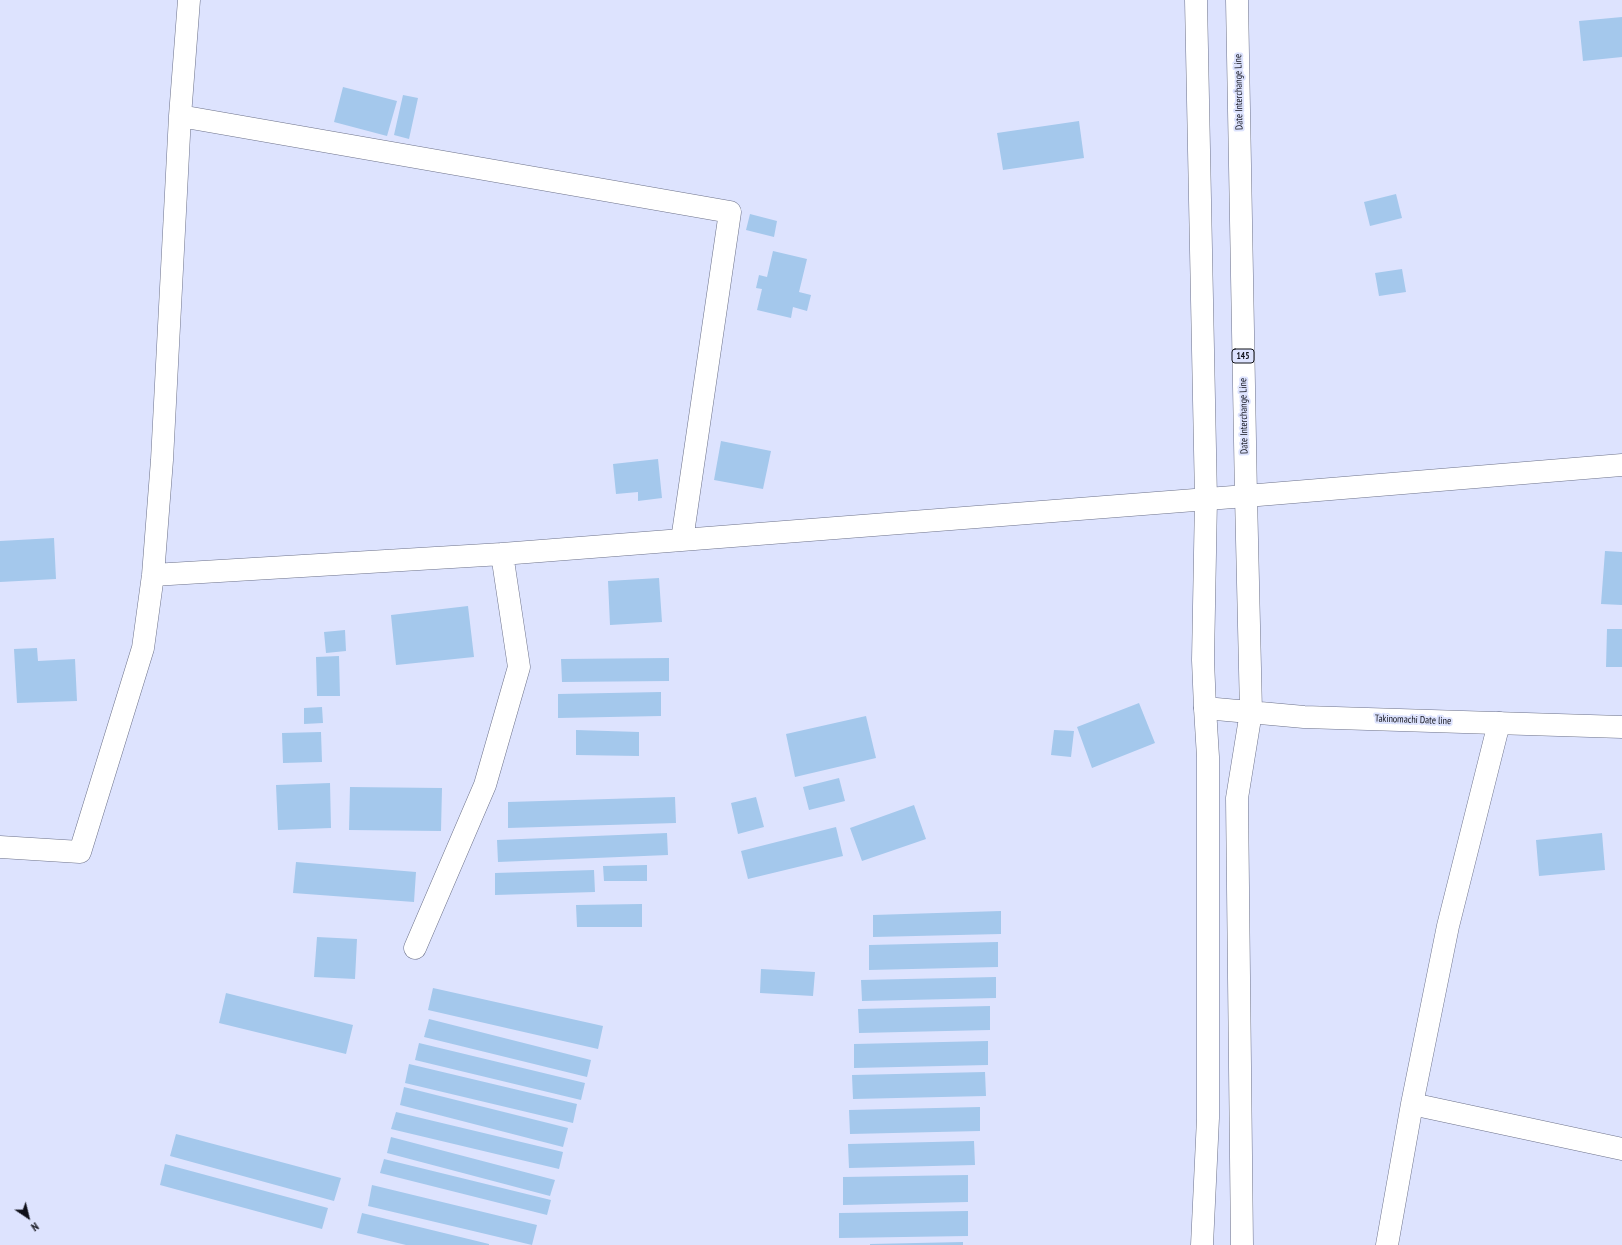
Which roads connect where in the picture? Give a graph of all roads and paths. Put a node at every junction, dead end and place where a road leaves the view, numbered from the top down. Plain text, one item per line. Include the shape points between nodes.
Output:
1 (189, 0) edge
2 (1196, 0) edge
3 (1237, 0) edge
4 (180, 116) junction
5 (1622, 465) edge
6 (1246, 496) junction
7 (1206, 499) junction
8 (682, 540) junction
9 (502, 554) junction
10 (153, 575) junction
11 (1205, 708) junction
12 (1251, 712) junction
13 (1499, 723) junction
14 (1622, 726) edge
15 (0, 847) edge
16 (415, 948) dead end
17 (1412, 1104) junction
18 (1622, 1149) edge
19 (1202, 1245) edge
20 (1242, 1245) edge
21 (1388, 1245) edge

1 - 4 main road
2 - 7 main road
3 - 6 main road, Date Interchange Line / 145
4 - 8 main road via 730,212
4 - 10 main road via 162,460
5 - 6 main road
6 - 7 main road
6 - 12 main road, Date Interchange Line / 145
7 - 8 main road
7 - 11 main road via 1203,660
8 - 9 main road
9 - 10 main road
9 - 16 main road via 519,667 484,785
10 - 15 main road via 143,648 80,852
11 - 12 main road, Takinomachi Date line
11 - 19 main road via 1208,757 1208,1118
12 - 13 main road, Takinomachi Date line via 1304,717
12 - 20 main road, Date Interchange Line via 1237,798
13 - 14 main road, Takinomachi Date line
13 - 17 main road via 1448,926
17 - 18 main road
17 - 21 main road

